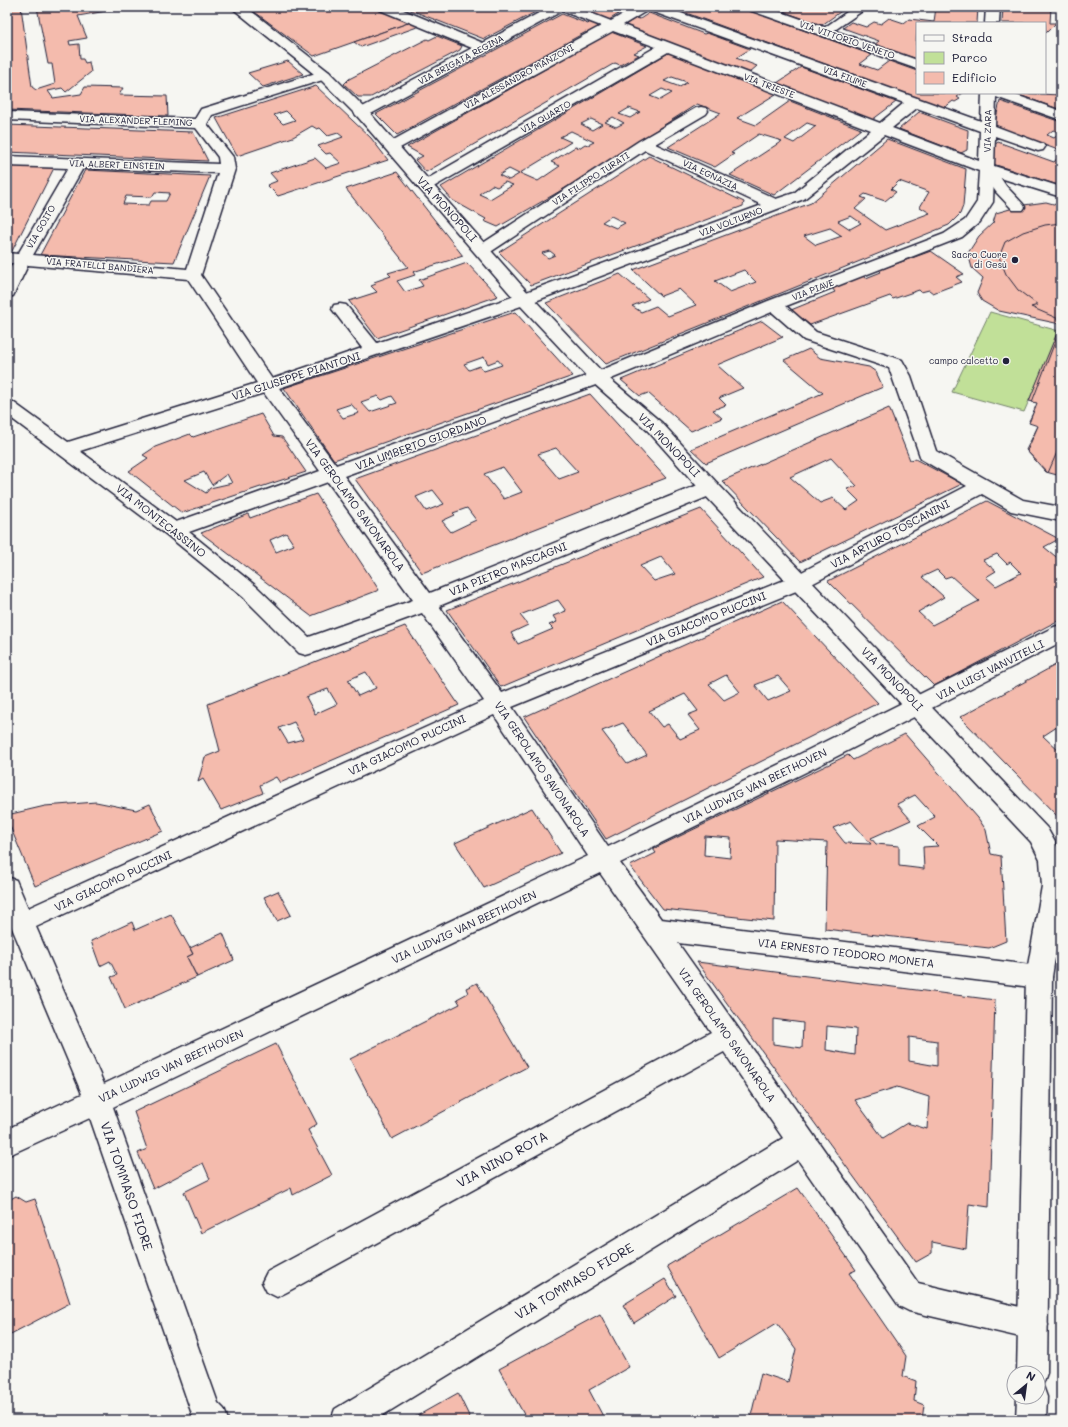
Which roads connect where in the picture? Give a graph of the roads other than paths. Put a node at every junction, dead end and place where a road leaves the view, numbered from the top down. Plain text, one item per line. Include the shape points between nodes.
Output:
1 (238, 7) edge
2 (385, 7) edge
3 (560, 7) edge
4 (563, 7) edge
5 (644, 7) edge
6 (652, 7) edge
7 (754, 7) edge
8 (862, 7) edge
9 (993, 7) edge
10 (773, 10) edge
11 (992, 22) edge
12 (612, 26) junction
13 (825, 32) junction
14 (666, 47) junction
15 (483, 48) junction
16 (916, 65) edge
17 (324, 75) junction
18 (989, 94) edge
19 (1000, 94) edge
20 (914, 102) junction
21 (701, 110) dead end
22 (362, 113) junction
23 (7, 116) edge
24 (1061, 116) edge
25 (200, 124) junction
26 (988, 128) junction
27 (881, 129) junction
28 (644, 144) junction
29 (393, 146) junction
30 (1038, 147) dead end
31 (7, 161) edge
32 (78, 164) junction
33 (982, 167) junction
34 (227, 169) junction
35 (425, 186) junction
36 (1061, 192) edge
37 (775, 206) junction
38 (1018, 207) dead end
39 (483, 250) junction
40 (15, 259) edge
41 (194, 275) junction
42 (7, 292) edge
43 (524, 299) junction
44 (774, 305) junction
45 (340, 309) dead end
46 (374, 351) junction
47 (598, 378) junction
48 (268, 386) junction
49 (7, 406) edge
50 (67, 449) junction
51 (332, 475) junction
52 (982, 486) junction
53 (710, 488) junction
54 (1061, 514) edge
55 (174, 530) junction
56 (799, 582) junction
57 (426, 603) junction
58 (1061, 633) edge
59 (306, 647) joint
60 (498, 704) junction
61 (918, 706) junction
62 (604, 860) junction
63 (1059, 884) edge
64 (7, 887) edge
65 (22, 922) junction
66 (654, 929) junction
67 (1039, 977) junction
68 (728, 1036) junction
69 (98, 1100) junction
70 (802, 1142) junction
71 (7, 1143) edge
72 (277, 1282) dead end
73 (1033, 1326) junction
74 (1032, 1365) edge
75 (1032, 1405) edge
76 (213, 1420) edge
77 (346, 1420) edge
78 (1031, 1420) edge

1 - 17 street, VIA MONOPOLI
2 - 15 street
3 - 15 street, VIA BRIGATA REGINA
4 - 12 street, VIA TRIESTE
5 - 12 street, VIA ALESSANDRO MANZONI
6 - 20 street, VIA FIUME
7 - 10 street, VIA VITTORIO VENETO
8 - 13 lane
9 - 11 street
10 - 13 street, VIA VITTORIO VENETO
12 - 14 street, VIA TRIESTE
12 - 29 street, VIA ALESSANDRO MANZONI
13 - 16 street, VIA VITTORIO VENETO
14 - 27 street, VIA TRIESTE
14 - 35 street, VIA QUARTO
15 - 22 street, VIA BRIGATA REGINA
17 - 22 street, VIA MONOPOLI
17 - 25 street, VIA ALEXANDER FLEMING via 206,112
18 - 26 street, VIA ZARA
19 - 24 street
20 - 26 street, VIA FIUME
20 - 27 street, VIA VOLTURNO
21 - 28 street, VIA FILIPPO TURATI
22 - 29 street, VIA MONOPOLI
23 - 25 street, VIA ALEXANDER FLEMING
25 - 34 street via 225,158
26 - 30 street, VIA FIUME
26 - 33 street, VIA ZARA
27 - 33 street, VIA TRIESTE
27 - 37 street, VIA VOLTURNO via 799,196
28 - 37 street, VIA EGNAZIA
28 - 39 street, VIA FILIPPO TURATI
29 - 35 street, VIA MONOPOLI
31 - 32 street, VIA ALBERT EINSTEIN
32 - 34 street, VIA ALBERT EINSTEIN
32 - 40 street, VIA GOITO
33 - 36 street, VIA TRIESTE
33 - 38 lane
33 - 44 street, VIA PIAVE via 985,202 978,216 968,226 950,237
34 - 41 street
35 - 39 street, VIA MONOPOLI
37 - 43 street, VIA VOLTURNO
39 - 43 street, VIA MONOPOLI
40 - 41 street, VIA FRATELLI BANDIERA
40 - 42 street, VIA GOITO
41 - 48 street, VIA GEROLAMO SAVONAROLA
43 - 46 street, VIA GIUSEPPE PIANTONI
43 - 47 street, VIA MONOPOLI
44 - 47 street, VIA PIAVE
44 - 52 street via 810,336 896,364 928,455
45 - 46 street
46 - 48 street, VIA GIUSEPPE PIANTONI
47 - 51 street, VIA UMBERTO GIORDANO
47 - 53 street, VIA MONOPOLI via 655,427
48 - 50 street, VIA GIUSEPPE PIANTONI
48 - 51 street, VIA GEROLAMO SAVONAROLA
49 - 50 street, VIA MONTECASSINO
50 - 55 street, VIA MONTECASSINO
51 - 55 street, VIA UMBERTO GIORDANO
51 - 57 street, VIA GEROLAMO SAVONAROLA
52 - 54 street via 1018,506
52 - 56 street, VIA ARTURO TOSCANINI
53 - 56 street, VIA MONOPOLI
53 - 57 street, VIA PIETRO MASCAGNI
55 - 59 street, VIA MONTECASSINO via 250,592
56 - 60 street, VIA GIACOMO PUCCINI
56 - 61 street, VIA MONOPOLI
57 - 59 street, VIA PIETRO MASCAGNI
57 - 60 street, VIA GEROLAMO SAVONAROLA
58 - 61 street, VIA LUIGI VANVITELLI
60 - 62 street, VIA GEROLAMO SAVONAROLA
60 - 65 street, VIA GIACOMO PUCCINI
61 - 62 street, VIA LUDWIG VAN BEETHOVEN
61 - 63 street, VIA MONOPOLI via 1039,835 1052,859
62 - 66 street, VIA GEROLAMO SAVONAROLA
62 - 69 street, VIA LUDWIG VAN BEETHOVEN
63 - 67 street, VIA MONOPOLI
64 - 65 street, VIA TOMMASO FIORE
65 - 69 street, VIA TOMMASO FIORE
66 - 67 street, VIA ERNESTO TEODORO MONETA
66 - 68 street, VIA GEROLAMO SAVONAROLA
67 - 73 street, VIA MONOPOLI
68 - 70 street, VIA GEROLAMO SAVONAROLA
68 - 72 street, VIA NINO ROTA
69 - 71 street, VIA LUDWIG VAN BEETHOVEN
69 - 76 street, VIA TOMMASO FIORE via 206,1413
70 - 73 street, VIA GEROLAMO SAVONAROLA via 909,1296
70 - 77 street, VIA TOMMASO FIORE
73 - 74 street, VIA MONOPOLI
75 - 78 street

